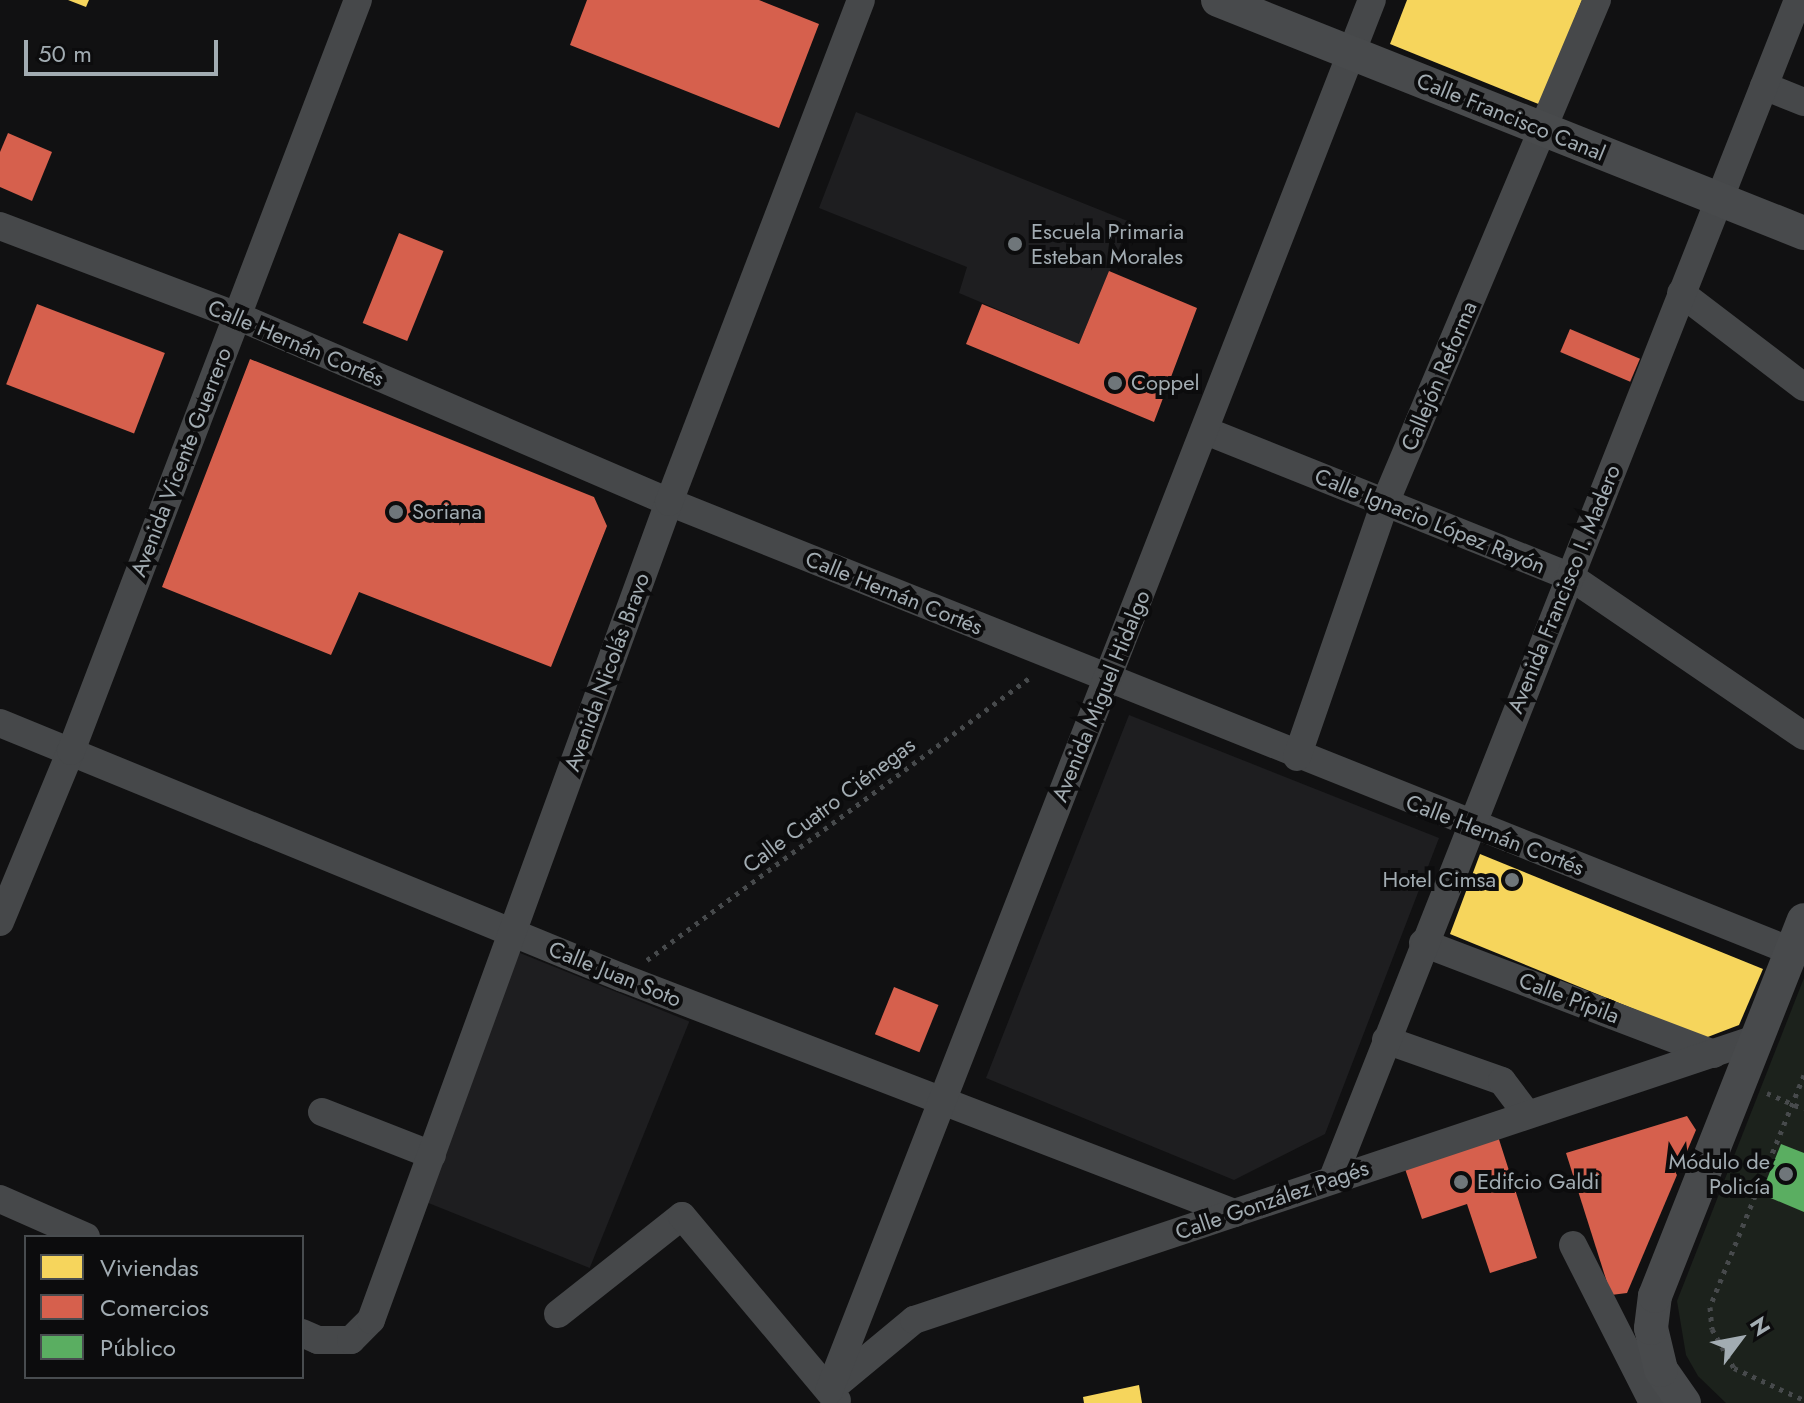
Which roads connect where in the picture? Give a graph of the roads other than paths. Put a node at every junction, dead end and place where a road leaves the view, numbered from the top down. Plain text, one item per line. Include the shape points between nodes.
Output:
1 (358, 0) edge
2 (861, 0) edge
3 (1218, 0) edge
4 (1372, 0) edge
5 (1597, 0) edge
6 (1798, 0) edge
7 (1352, 52) junction
8 (1764, 86) junction
9 (1804, 102) edge
10 (1543, 129) junction
11 (1717, 201) junction
12 (0, 226) edge
13 (1804, 233) edge
14 (1681, 293) junction
15 (237, 316) junction
16 (1804, 387) edge
17 (1206, 431) junction
18 (669, 502) junction
19 (1385, 503) junction
20 (1571, 577) junction
21 (1106, 680) junction
22 (0, 723) edge
23 (1804, 736) edge
24 (71, 751) junction
25 (1297, 757) junction
26 (1469, 824) junction
27 (1804, 920) edge
28 (0, 922) edge
29 (512, 932) junction
30 (1423, 943) junction
31 (1791, 951) junction
32 (1386, 1040) junction
33 (1753, 1040) junction
34 (1714, 1054) junction
35 (941, 1103) junction
36 (322, 1112) dead end
37 (1527, 1114) junction
38 (432, 1155) junction
39 (1333, 1178) junction
40 (0, 1199) edge
41 (1234, 1213) junction
42 (81, 1235) edge
43 (1573, 1245) dead end
44 (558, 1314) dead end
45 (304, 1334) edge
46 (1662, 1396) edge
47 (827, 1399) edge

1 - 15 street, Avenida Vicente Guerrero
2 - 18 street, Avenida Nicolás Bravo
3 - 7 main road, Calle Francisco Canal
4 - 7 street, Avenida Miguel Hidalgo
5 - 10 street, Callejón Reforma
6 - 8 street, Avenida Francisco I. Madero
7 - 10 main road, Calle Francisco Canal
7 - 17 street, Avenida Miguel Hidalgo
8 - 9 street
8 - 11 street, Avenida Francisco I. Madero
10 - 11 main road, Calle Francisco Canal
10 - 19 street, Callejón Reforma
11 - 13 main road, Calle Francisco Canal
11 - 14 street, Avenida Francisco I. Madero
12 - 15 street, Calle Hernán Cortés
14 - 16 street
14 - 20 street, Avenida Francisco I. Madero
15 - 18 street, Calle Hernán Cortés
15 - 24 street, Avenida Vicente Guerrero
17 - 19 street, Calle Ignacio López Rayón
17 - 21 street, Avenida Miguel Hidalgo
18 - 21 street, Calle Hernán Cortés
18 - 29 street, Avenida Nicolás Bravo
19 - 20 street, Calle Ignacio López Rayón
19 - 25 street, Callejón Reforma
20 - 23 street, Calle Ignacio López Rayón
20 - 26 street, Avenida Francisco I. Madero
21 - 25 street, Calle Hernán Cortés
21 - 35 street, Avenida Miguel Hidalgo
22 - 24 street, Calle Juan Soto
24 - 28 street, Avenida Vicente Guerrero
24 - 29 street, Calle Juan Soto
25 - 26 street, Calle Hernán Cortés
26 - 30 street, Avenida Francisco I. Madero
26 - 31 street, Calle Hernán Cortés
27 - 31 main road
29 - 35 street, Calle Juan Soto
29 - 38 street, Avenida Nicolás Bravo
30 - 32 street, Avenida Francisco I. Madero
30 - 34 street, Calle Pípila
31 - 33 main road
32 - 37 street via 1502,1081
32 - 39 street, Avenida Francisco I. Madero
33 - 34 street, Calle González Pagés
33 - 46 main road via 1655,1296 1651,1328
34 - 37 street, Calle González Pagés
35 - 41 street, Calle Juan Soto
35 - 47 street, Avenida Miguel Hidalgo
36 - 38 street
37 - 39 street, Calle González Pagés
38 - 45 street, Avenida Nicolás Bravo via 371,1320 351,1340 318,1340
39 - 41 street, Calle González Pagés
40 - 42 street
41 - 47 street, Calle González Pagés via 914,1320
43 - 46 street
44 - 47 street via 682,1216

